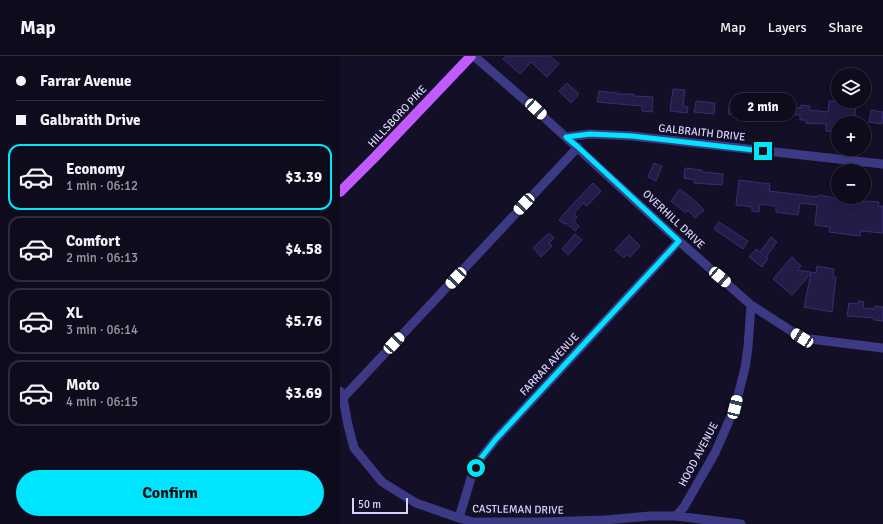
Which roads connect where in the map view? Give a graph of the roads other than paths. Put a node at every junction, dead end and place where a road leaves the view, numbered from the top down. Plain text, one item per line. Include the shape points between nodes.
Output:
1 (471, 56) edge
2 (474, 56) edge
3 (566, 137) junction
4 (578, 147) junction
5 (883, 164) edge
6 (340, 192) edge
7 (679, 241) junction
8 (751, 305) junction
9 (883, 348) edge
10 (341, 395) edge
11 (676, 516) junction
12 (459, 518) junction
13 (741, 524) edge

1 - 6 main road, HILLSBORO PIKE
2 - 3 street, OVERHILL DRIVE
3 - 4 street, OVERHILL DRIVE
3 - 5 street, GALBRAITH DRIVE via 590,134 632,136
4 - 7 street, OVERHILL DRIVE
4 - 10 street
7 - 8 street, OVERHILL DRIVE
7 - 12 street, FARRAR AVENUE via 496,439 481,458 471,478
8 - 9 street, OVERHILL DRIVE via 802,338
8 - 11 street, HOOD AVENUE via 745,368 735,407 715,453
10 - 12 street, CASTLEMAN DRIVE via 354,448 382,482 416,503
11 - 12 street, CASTLEMAN DRIVE via 543,522 473,522
11 - 13 street, CASTLEMAN DRIVE

